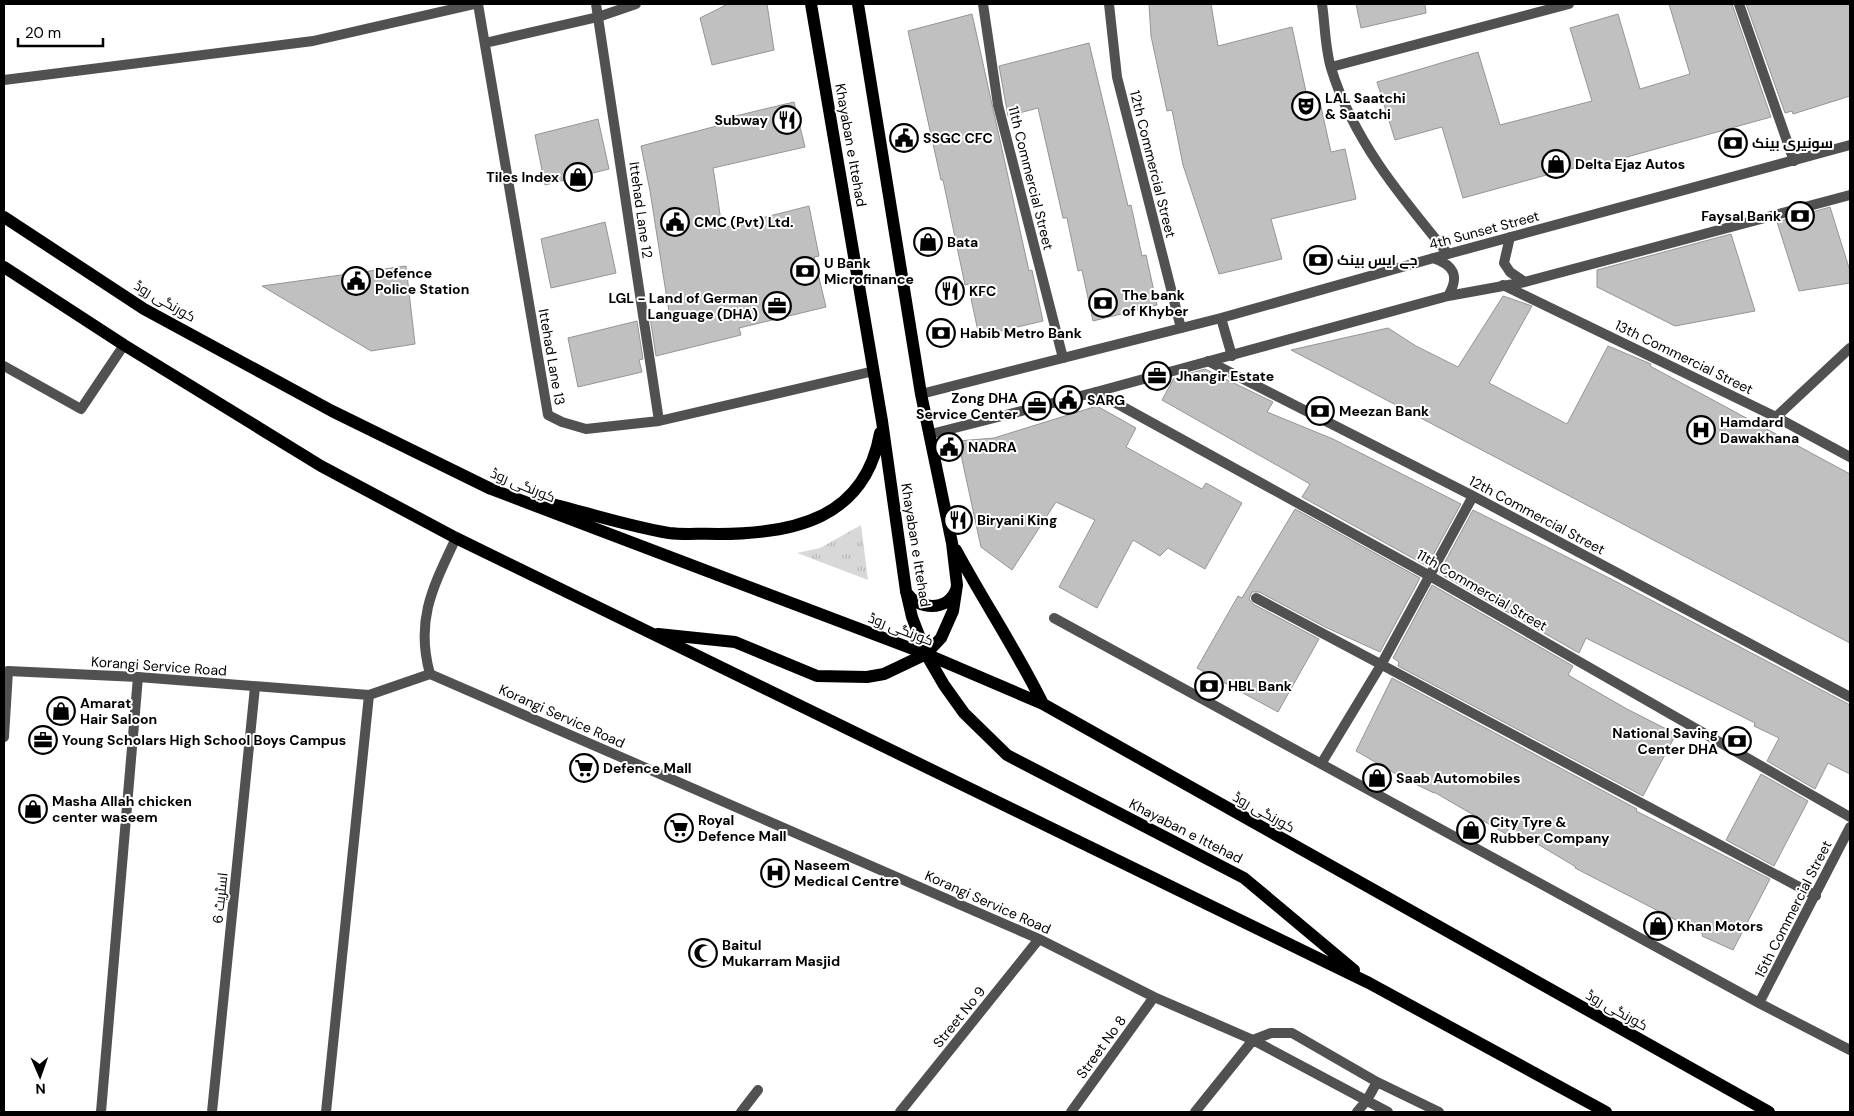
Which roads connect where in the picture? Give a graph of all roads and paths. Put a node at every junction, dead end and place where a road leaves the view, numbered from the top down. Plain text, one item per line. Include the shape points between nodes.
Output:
1 (477, 4) edge
2 (596, 4) edge
3 (636, 4) edge
4 (812, 4) edge
5 (858, 4) edge
6 (983, 4) edge
7 (1109, 4) edge
8 (1322, 4) edge
9 (1569, 4) edge
10 (1739, 4) edge
11 (598, 16) junction
12 (485, 43) junction
13 (1330, 67) junction
14 (4, 80) edge
15 (1850, 145) edge
16 (1794, 161) junction
17 (1850, 195) edge
18 (4, 217) edge
19 (1510, 237) junction
20 (1448, 254) junction
21 (1433, 258) junction
22 (4, 267) edge
23 (1525, 282) junction
24 (1504, 285) junction
25 (1448, 296) junction
26 (1221, 318) junction
27 (1181, 328) junction
28 (124, 345) junction
29 (1850, 348) edge
30 (1232, 356) junction
31 (1063, 358) junction
32 (1208, 361) junction
33 (4, 366) edge
34 (874, 371) junction
35 (1096, 392) junction
36 (921, 394) junction
37 (1776, 417) junction
38 (659, 421) junction
39 (882, 421) junction
40 (931, 434) junction
41 (1850, 457) edge
42 (491, 489) junction
43 (1473, 496) junction
44 (456, 538) junction
45 (952, 543) junction
46 (1430, 576) junction
47 (957, 585) junction
48 (906, 591) junction
49 (1256, 598) dead end
50 (1054, 618) dead end
51 (648, 633) junction
52 (926, 654) junction
53 (1381, 665) junction
54 (6, 669) edge
55 (430, 674) junction
56 (138, 677) junction
57 (255, 687) junction
58 (369, 695) junction
59 (1850, 697) edge
60 (1043, 704) junction
61 (4, 737) edge
62 (1321, 764) junction
63 (1850, 816) edge
64 (1850, 827) edge
65 (1816, 896) junction
66 (1039, 939) junction
67 (1369, 983) junction
68 (1154, 997) junction
69 (1759, 1003) junction
70 (1253, 1040) junction
71 (1850, 1050) edge
72 (1377, 1082) junction
73 (758, 1090) dead end
74 (1367, 1100) junction
75 (101, 1112) edge
76 (212, 1112) edge
77 (326, 1112) edge
78 (741, 1112) edge
79 (900, 1112) edge
80 (1071, 1112) edge
81 (1195, 1112) edge
82 (1357, 1112) edge
83 (1388, 1112) edge
84 (1439, 1112) edge
85 (1606, 1112) edge
86 (1769, 1112) edge

1 - 12 street, Ittehad Lane 13
1 - 14 street via 313,41
2 - 11 street, Ittehad Lane 12
3 - 11 street
4 - 34 main road, Khayaban e Ittehad
5 - 36 main road, Khayaban e Ittehad
6 - 31 street, 11th Commercial Street via 998,105
7 - 27 street, 12th Commercial Street via 1117,78
8 - 13 street
9 - 13 street
10 - 16 street
11 - 12 street
11 - 38 street, Ittehad Lane 12
12 - 38 street, Ittehad Lane 13 via 548,415 586,429
13 - 20 street via 1372,157
15 - 16 street, 4th Sunset Street
16 - 19 street, 4th Sunset Street
17 - 23 street
18 - 42 main road, کورنگی روڈ via 144,308 332,411
19 - 20 street, 4th Sunset Street
19 - 23 street via 1504,263 1510,272
20 - 21 street, 4th Sunset Street
21 - 25 street via 1445,262 1454,272 1455,285
21 - 26 street, 4th Sunset Street
22 - 28 main road
23 - 24 street
24 - 25 street
24 - 37 street, 13th Commercial Street
25 - 30 street
26 - 27 street, 4th Sunset Street
26 - 30 street
27 - 31 street, 4th Sunset Street
28 - 33 street via 81,409
28 - 44 main road via 321,466
29 - 37 street
30 - 32 street
31 - 36 street, 4th Sunset Street
32 - 35 street
32 - 43 street, 12th Commercial Street
34 - 38 street, Ittehad Lane 13
34 - 39 main road, Khayaban e Ittehad
35 - 40 street
35 - 46 street, 11th Commercial Street
36 - 40 main road, Khayaban e Ittehad
37 - 41 street, 13th Commercial Street
39 - 42 main road via 876,456 860,486 843,503 807,523 772,532 670,533
39 - 48 main road, Khayaban e Ittehad
40 - 45 main road, Khayaban e Ittehad
42 - 52 main road, کورنگی روڈ
43 - 46 street
43 - 59 street, 12th Commercial Street
44 - 51 main road
44 - 55 street via 427,608 424,652
45 - 47 main road
45 - 60 main road
46 - 53 street
46 - 63 street, 11th Commercial Street
47 - 48 main road via 949,600 933,607 917,603
47 - 52 main road via 953,611 941,638
48 - 52 main road, Khayaban e Ittehad
49 - 53 street
50 - 62 street
51 - 52 main road via 735,642 818,676 850,678 884,674
51 - 67 main road
52 - 60 main road, کورنگی روڈ
52 - 67 main road, Khayaban e Ittehad via 964,713 1007,755 1244,878
53 - 62 street
53 - 65 street
54 - 56 street, Korangi Service Road
54 - 61 street
55 - 58 street, Korangi Service Road
55 - 66 street, Korangi Service Road
56 - 57 street, Korangi Service Road
56 - 75 street
57 - 58 street, Korangi Service Road
57 - 76 street, اسٹریٹ 6
58 - 77 street
60 - 86 main road, کورنگی روڈ
62 - 69 street
64 - 65 street, 15th Commercial Street
65 - 69 street, 15th Commercial Street
66 - 68 street, Korangi Service Road
66 - 79 street, Street No 9
67 - 85 main road
68 - 70 street, Korangi Service Road
68 - 80 street, Street No 8
69 - 71 street
70 - 72 street via 1271,1033 1292,1033
70 - 74 street, Korangi Service Road
70 - 81 street
72 - 74 street
72 - 84 street
73 - 78 street
74 - 82 street
74 - 83 street, Korangi Service Road

